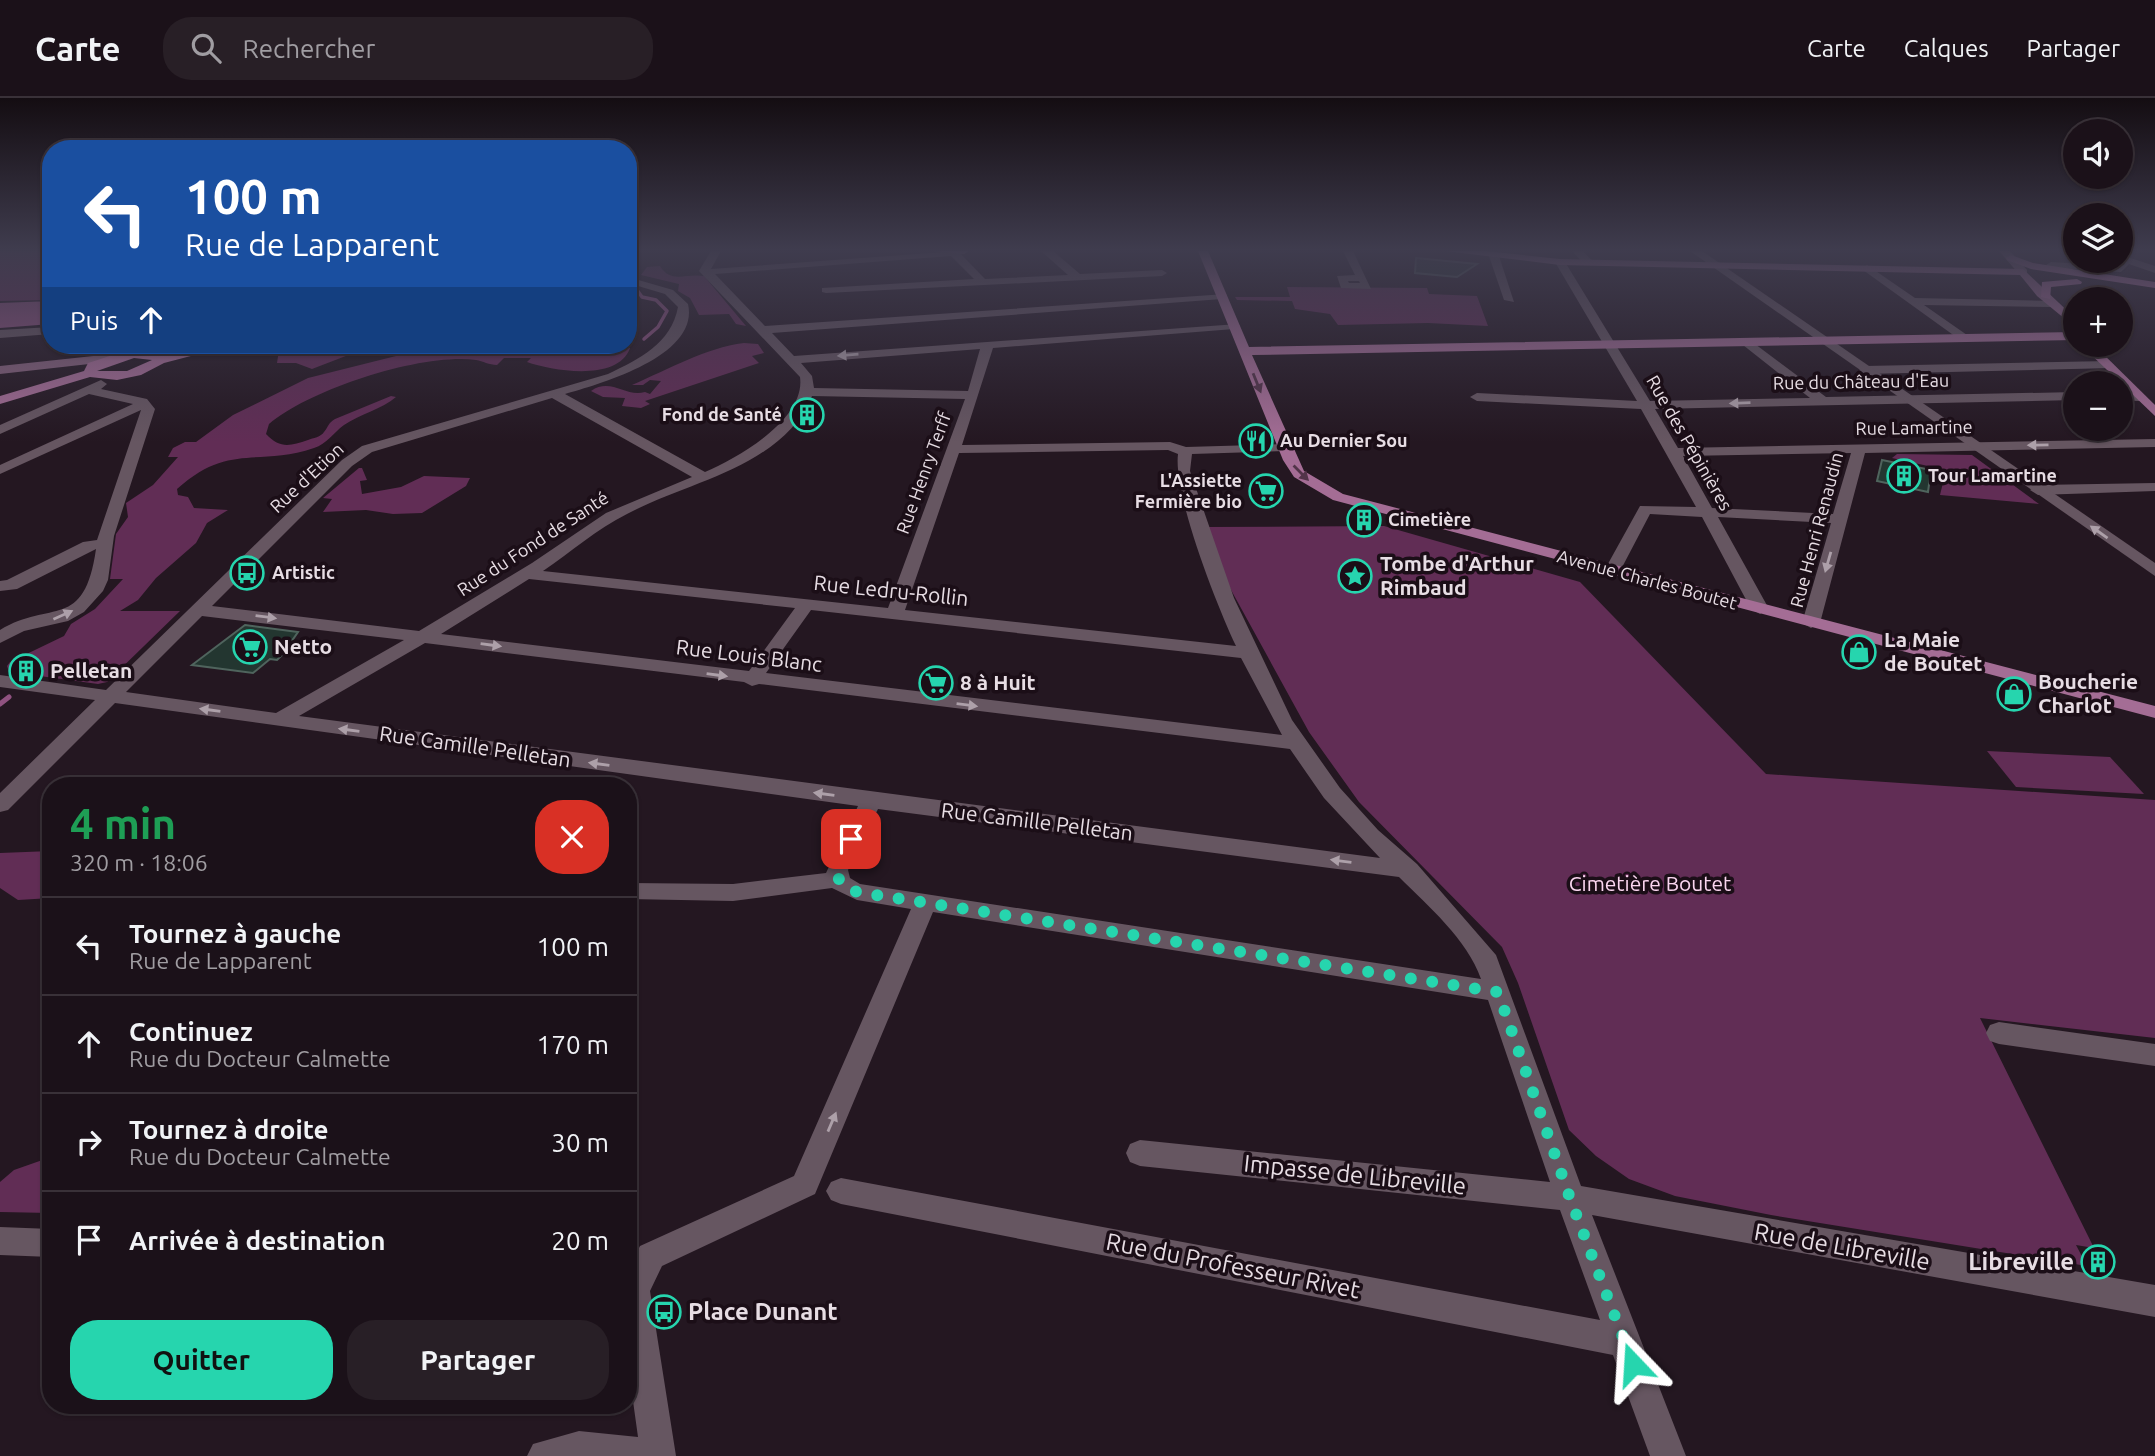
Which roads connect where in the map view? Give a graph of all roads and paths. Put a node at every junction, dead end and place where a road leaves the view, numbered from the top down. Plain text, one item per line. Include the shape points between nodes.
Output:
1 (682, 314) edge
2 (749, 314) edge
3 (975, 314) edge
4 (1229, 314) edge
5 (1592, 314) edge
6 (1786, 314) edge
7 (1929, 314) edge
8 (1234, 326) junction
9 (764, 330) junction
10 (42, 331) edge
11 (0, 334) edge
12 (2063, 335) edge
13 (1962, 338) junction
14 (1823, 340) junction
15 (1747, 342) junction
16 (988, 344) junction
17 (1611, 345) junction
18 (1245, 351) junction
19 (169, 354) edge
20 (174, 354) edge
21 (156, 357) junction
22 (2100, 357) edge
23 (2111, 357) edge
24 (111, 358) junction
25 (792, 360) junction
26 (2108, 365) junction
27 (34, 366) junction
28 (0, 370) edge
29 (1865, 370) junction
30 (95, 372) junction
31 (119, 376) junction
32 (88, 390) junction
33 (807, 392) junction
34 (556, 395) junction
35 (973, 395) junction
36 (2063, 396) edge
37 (1477, 397) dead end
38 (2133, 397) edge
39 (2139, 397) junction
40 (1907, 398) junction
41 (0, 400) edge
42 (1821, 400) junction
43 (2155, 401) edge
44 (143, 404) junction
45 (1646, 405) junction
46 (2155, 412) edge
47 (0, 430) edge
48 (2155, 443) edge
49 (1975, 446) junction
50 (1284, 447) junction
51 (953, 449) junction
52 (1859, 449) junction
53 (1185, 452) junction
54 (1674, 452) junction
55 (0, 470) edge
56 (705, 478) junction
57 (2155, 486) edge
58 (2038, 490) junction
59 (1707, 513) junction
60 (1840, 519) junction
61 (105, 544) junction
62 (1612, 571) junction
63 (2155, 571) edge
64 (527, 574) junction
65 (0, 586) edge
66 (806, 605) junction
67 (1760, 609) junction
68 (198, 610) junction
69 (895, 614) junction
70 (1811, 622) junction
71 (421, 637) junction
72 (0, 638) edge
73 (1250, 653) junction
74 (752, 680) junction
75 (0, 681) edge
76 (108, 697) junction
77 (2155, 712) edge
78 (278, 720) junction
79 (1296, 743) junction
80 (871, 801) junction
81 (0, 805) edge
82 (1409, 870) junction
83 (837, 879) junction
84 (637, 892) edge
85 (925, 903) junction
86 (1498, 992) junction
87 (1999, 1033) dead end
88 (2155, 1055) edge
89 (1140, 1153) dead end
90 (841, 1191) dead end
91 (1570, 1198) junction
92 (0, 1241) edge
93 (42, 1243) edge
94 (637, 1269) edge
95 (2155, 1301) edge
96 (637, 1314) edge
97 (1625, 1341) junction
98 (545, 1456) edge
99 (655, 1456) edge
100 (1668, 1456) edge

1 - 34 street, Rue d'Etion via 679,328 662,348 637,366
2 - 9 street
3 - 9 street
4 - 8 main road, Avenue Charles Boutet
5 - 17 street, Rue des Pépinières
6 - 14 street
7 - 13 street
8 - 16 street
8 - 18 main road, Avenue Charles Boutet
9 - 25 street
10 - 11 street
12 - 13 main road
13 - 14 main road
14 - 15 main road
14 - 29 street
15 - 17 main road
15 - 42 street
16 -> 25 street
16 - 35 street, Rue Henry Terff
17 - 18 main road
17 - 45 street, Rue des Pépinières
18 -> 50 main road, Avenue Charles Boutet
19 - 21 main road
20 - 21 main road
21 - 24 main road
21 - 31 main road via 145,369
22 - 26 main road
23 - 43 main road
24 - 27 main road
24 - 30 main road
25 - 33 street via 806,376
26 - 29 street
26 - 39 main road
27 - 28 main road
27 - 30 main road via 81,363
29 - 40 street
30 - 31 main road
30 - 41 main road
31 - 32 street
32 - 44 street
32 - 47 street
33 - 35 street
33 - 56 street, Rue du Fond de Santé via 796,413 768,440
34 - 56 street
34 - 68 street, Rue d'Etion via 367,449 347,463
35 - 51 street, Rue Henry Terff
36 - 40 street, Rue du Château d'Eau
37 - 45 street, Rue du Château d'Eau
38 - 39 street
39 - 46 main road
40 - 42 street, Rue du Château d'Eau
40 - 49 street
42 -> 45 street, Rue du Château d'Eau
44 - 55 street
44 - 61 street via 148,409
45 - 54 street, Rue des Pépinières
48 -> 49 street, Rue Lamartine
49 - 52 street, Rue Lamartine
49 - 58 street
50 - 53 street
50 -> 62 main road, Avenue Charles Boutet via 1299,474 1338,498
51 - 53 street via 1170,446
51 - 69 street, Rue Henry Terff
52 - 54 street, Rue Lamartine
52 - 60 street, Rue Henri Renaudin
53 - 73 street via 1183,471 1202,534 1225,603
54 - 59 street, Rue des Pépinières
56 - 64 street, Rue du Fond de Santé via 623,509
57 - 58 street
63 -> 58 street
59 - 60 street
59 - 62 street via 1645,509
59 - 67 street, Rue des Pépinières
60 -> 70 street, Rue Henri Renaudin
61 - 65 street via 89,545 11,585
72 -> 61 street via 18,627 62,617 78,608 100,580
62 - 67 main road, Avenue Charles Boutet
64 - 66 street, Rue Ledru-Rollin
64 - 71 street, Rue du Fond de Santé
66 - 69 street, Rue Ledru-Rollin
66 - 74 street
67 - 70 main road, Avenue Charles Boutet
68 -> 71 street, Rue Louis Blanc
68 - 76 street, Rue d'Etion
69 - 73 street, Rue Ledru-Rollin
70 - 77 main road, Avenue Charles Boutet
71 -> 74 street, Rue Louis Blanc
71 - 78 street, Rue du Fond de Santé
73 - 79 street
74 -> 79 street, Rue Louis Blanc
75 - 76 street, Rue Camille Pelletan
78 -> 76 street, Rue Camille Pelletan
76 - 81 street, Rue d'Etion
80 -> 78 street, Rue Camille Pelletan
79 - 82 street via 1334,795
82 -> 80 street, Rue Camille Pelletan
80 - 83 street via 841,859
82 - 86 street via 1473,941
83 - 84 street via 771,891 674,896
83 - 85 street via 857,892
85 - 86 street
94 -> 85 street via 651,1256 805,1185
86 - 91 street
87 - 88 street
89 - 91 street, Impasse de Libreville
90 - 97 street, Rue du Professeur Rivet
91 - 95 street, Rue de Libreville
91 - 97 street
92 - 93 street
96 - 99 street
97 - 100 street
98 - 99 street via 579,1449

